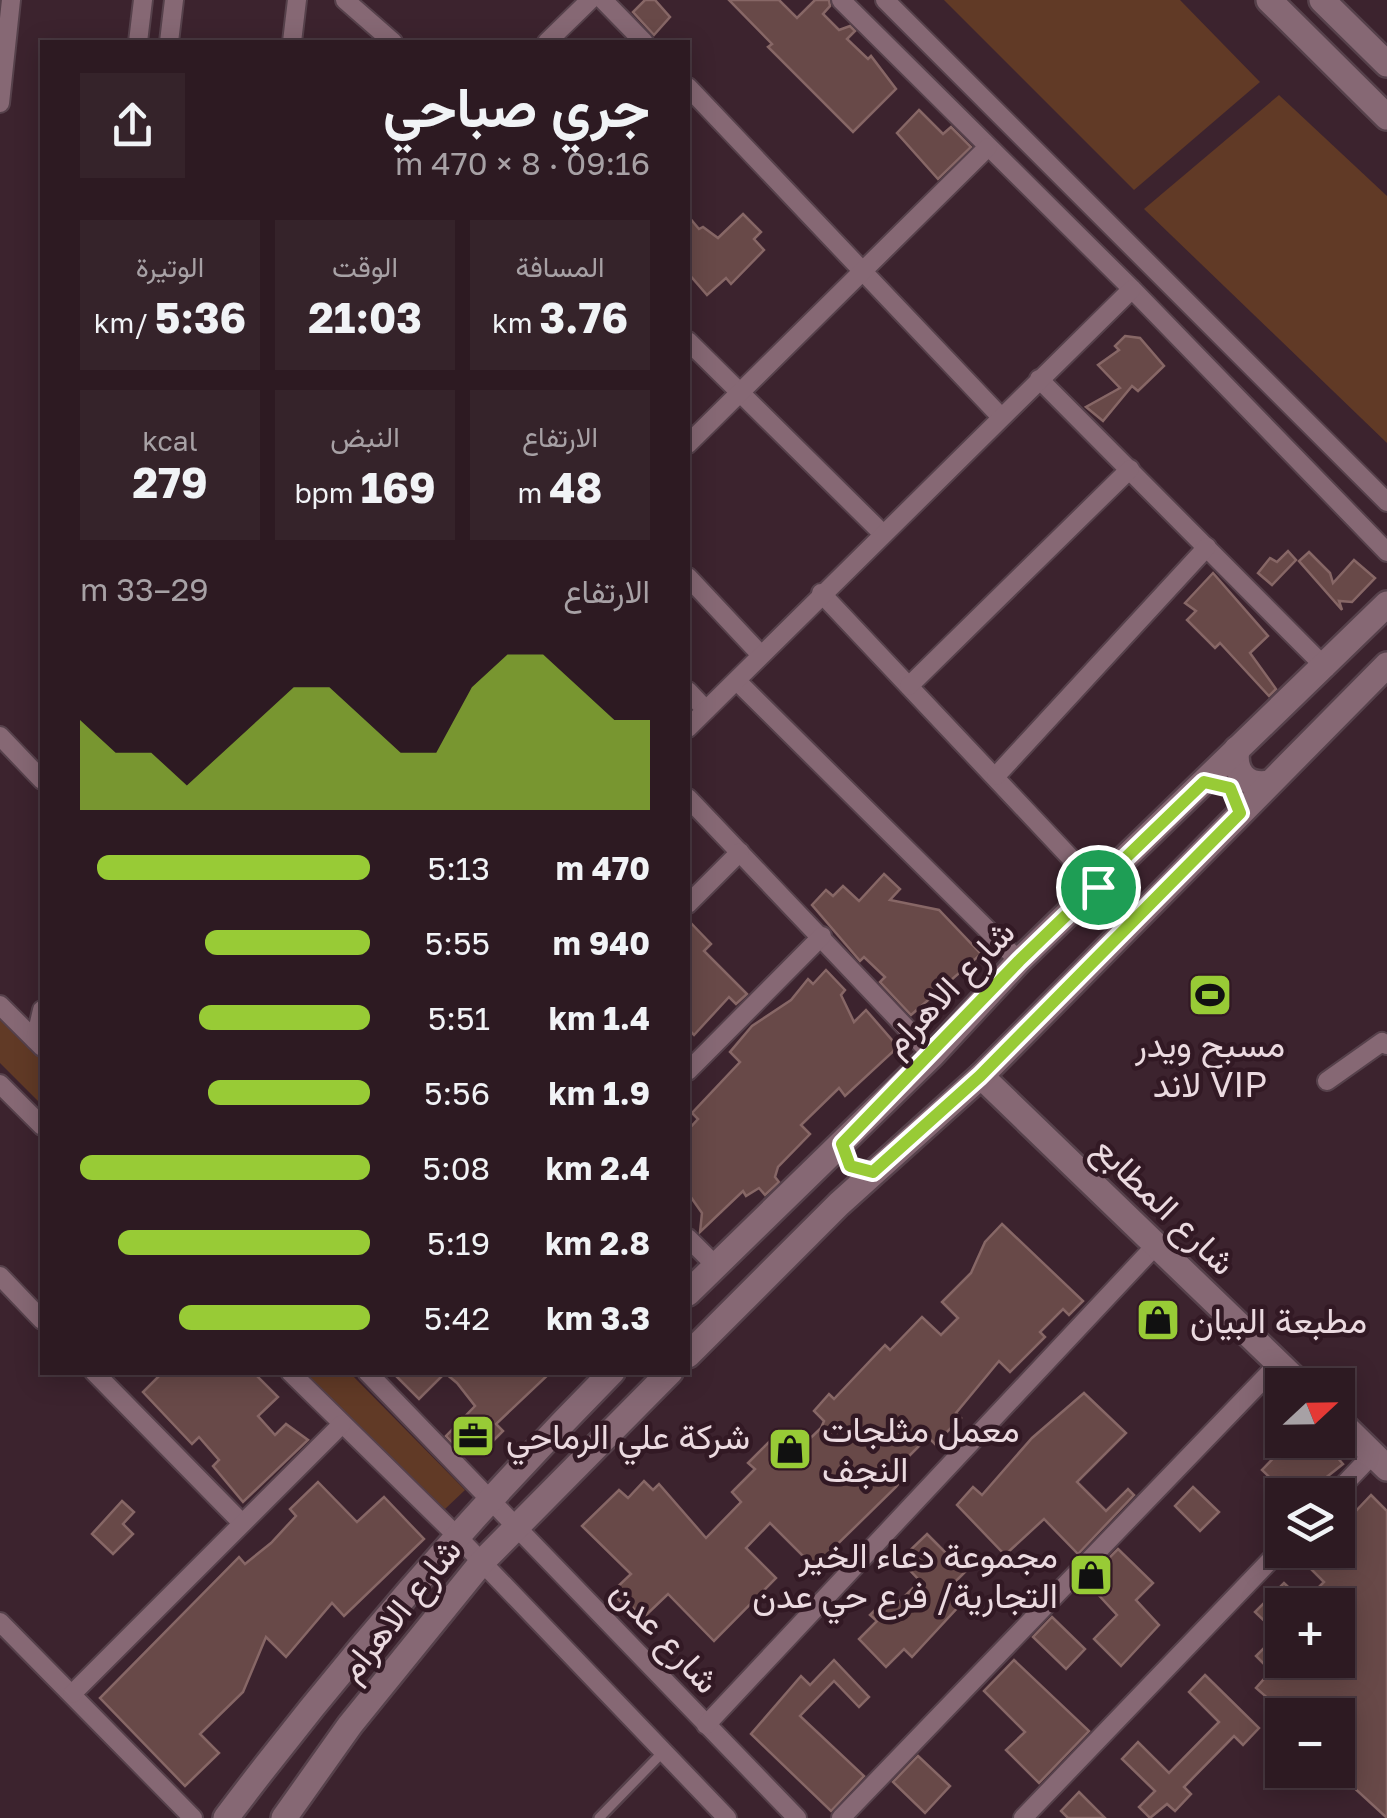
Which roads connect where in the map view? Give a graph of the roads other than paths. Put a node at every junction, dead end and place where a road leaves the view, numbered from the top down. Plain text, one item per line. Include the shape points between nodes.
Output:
1 (11, 0) edge
2 (143, 0) edge
3 (174, 0) edge
4 (298, 0) edge
5 (345, 0) edge
6 (590, 0) edge
7 (603, 0) edge
8 (841, 0) edge
9 (885, 0) edge
10 (1269, 0) edge
11 (1322, 0) edge
12 (904, 20) junction
13 (138, 40) edge
14 (169, 40) edge
15 (292, 40) edge
16 (391, 40) edge
17 (549, 40) edge
18 (642, 40) edge
19 (881, 41) junction
20 (1387, 64) edge
21 (690, 89) edge
22 (0, 103) edge
23 (1387, 116) edge
24 (988, 148) junction
25 (864, 269) junction
26 (1132, 289) junction
27 (690, 343) edge
28 (1039, 380) junction
29 (738, 392) junction
30 (1001, 416) junction
31 (690, 442) edge
32 (1130, 469) junction
33 (1387, 502) edge
34 (882, 533) junction
35 (1207, 547) junction
36 (1387, 552) edge
37 (690, 579) edge
38 (821, 593) junction
39 (1387, 604) edge
40 (761, 655) junction
41 (1387, 664) edge
42 (1326, 668) junction
43 (736, 681) junction
44 (909, 686) junction
45 (690, 693) edge
46 (706, 710) junction
47 (690, 726) edge
48 (0, 736) edge
49 (1237, 749) junction
50 (996, 776) junction
51 (40, 778) edge
52 (1204, 782) junction
53 (1269, 783) junction
54 (690, 800) edge
55 (1240, 813) junction
56 (740, 852) junction
57 (1098, 887) junction
58 (690, 902) edge
59 (822, 936) junction
60 (1019, 961) junction
61 (0, 1004) edge
62 (39, 1044) edge
63 (1387, 1045) edge
64 (932, 1055) junction
65 (690, 1069) edge
66 (980, 1076) junction
67 (1327, 1081) dead end
68 (0, 1084) edge
69 (40, 1124) edge
70 (842, 1144) junction
71 (873, 1172) junction
72 (812, 1173) junction
73 (839, 1204) junction
74 (690, 1240) edge
75 (1156, 1245) junction
76 (715, 1264) junction
77 (0, 1276) edge
78 (690, 1292) edge
79 (40, 1318) edge
80 (690, 1353) edge
81 (1279, 1363) junction
82 (1284, 1368) edge
83 (97, 1375) edge
84 (293, 1375) edge
85 (369, 1375) edge
86 (609, 1375) edge
87 (667, 1375) edge
88 (342, 1424) junction
89 (1355, 1437) edge
90 (1380, 1461) edge
91 (1355, 1479) edge
92 (490, 1496) junction
93 (242, 1524) junction
94 (516, 1525) junction
95 (455, 1534) junction
96 (482, 1562) junction
97 (1265, 1566) edge
98 (0, 1622) edge
99 (72, 1694) junction
100 (706, 1725) junction
101 (662, 1753) junction
102 (193, 1818) edge
103 (226, 1818) edge
104 (284, 1818) edge
105 (599, 1818) edge
106 (727, 1818) edge
107 (797, 1818) edge
108 (841, 1818) edge
109 (1023, 1818) edge

1 - 22 street
2 - 13 street
3 - 14 street
4 - 15 street
5 - 16 street
6 - 17 street
7 - 18 street
8 - 19 street
9 - 12 street
10 - 23 main road
11 - 20 main road
12 - 19 street via 882,25
12 - 33 street
19 - 24 street
21 - 25 street
24 - 25 street
24 - 26 street
25 - 29 street
25 - 30 street
26 - 28 street
26 - 36 street
27 - 29 street
28 - 30 street
28 - 32 street
29 - 31 street
29 - 34 street
30 - 34 street
32 - 35 street
32 - 44 street
34 - 38 street
35 - 42 street
35 - 50 street
37 - 40 street
38 - 40 street
38 - 44 street
39 - 42 main road, شارع الاهرام
40 - 43 street
41 - 53 main road
42 - 49 main road, شارع الاهرام
43 - 46 street
43 - 60 street
44 - 50 street
45 - 46 street
46 - 47 street
48 - 51 street
49 - 52 main road, شارع الاهرام
49 - 53 main road via 1242,777
50 - 57 street
52 - 55 main road via 1230,788
52 - 57 main road, شارع الاهرام
53 - 55 main road
54 - 56 street
55 - 66 main road
56 - 58 street
56 - 59 street
57 - 60 main road, شارع الاهرام
59 - 64 street
59 - 65 street
60 - 64 main road, شارع الاهرام
61 - 62 street
63 - 67 street via 1382,1042
64 - 70 main road, شارع الاهرام
66 - 71 main road
66 - 75 main road, شارع المطابع
68 - 69 street
70 - 71 main road via 850,1166
70 - 72 main road, شارع الاهرام
71 - 73 main road
72 - 73 main road via 834,1184
72 - 76 main road, شارع الاهرام
73 - 80 main road
74 - 76 street
75 - 81 main road, شارع المطابع
75 - 100 street
76 - 78 main road, شارع الاهرام
77 - 79 street
81 - 82 main road, شارع المطابع
81 - 108 street
83 - 93 street
84 - 88 street
85 - 92 street, شارع عدن
86 - 92 main road, شارع الاهرام
87 - 94 main road, شارع الاهرام
88 - 93 street
88 - 95 street
89 - 90 main road
90 - 91 street
92 - 94 street, شارع عدن
92 - 95 main road, شارع الاهرام
93 - 99 street
94 - 96 main road, شارع الاهرام
94 - 100 street, شارع عدن
95 - 96 street
95 - 103 main road, شارع الاهرام
96 - 101 street
96 - 104 main road, شارع الاهرام
97 - 109 street
98 - 99 street
99 - 102 street
100 - 107 street, شارع عدن
101 - 105 lane
101 - 106 street

